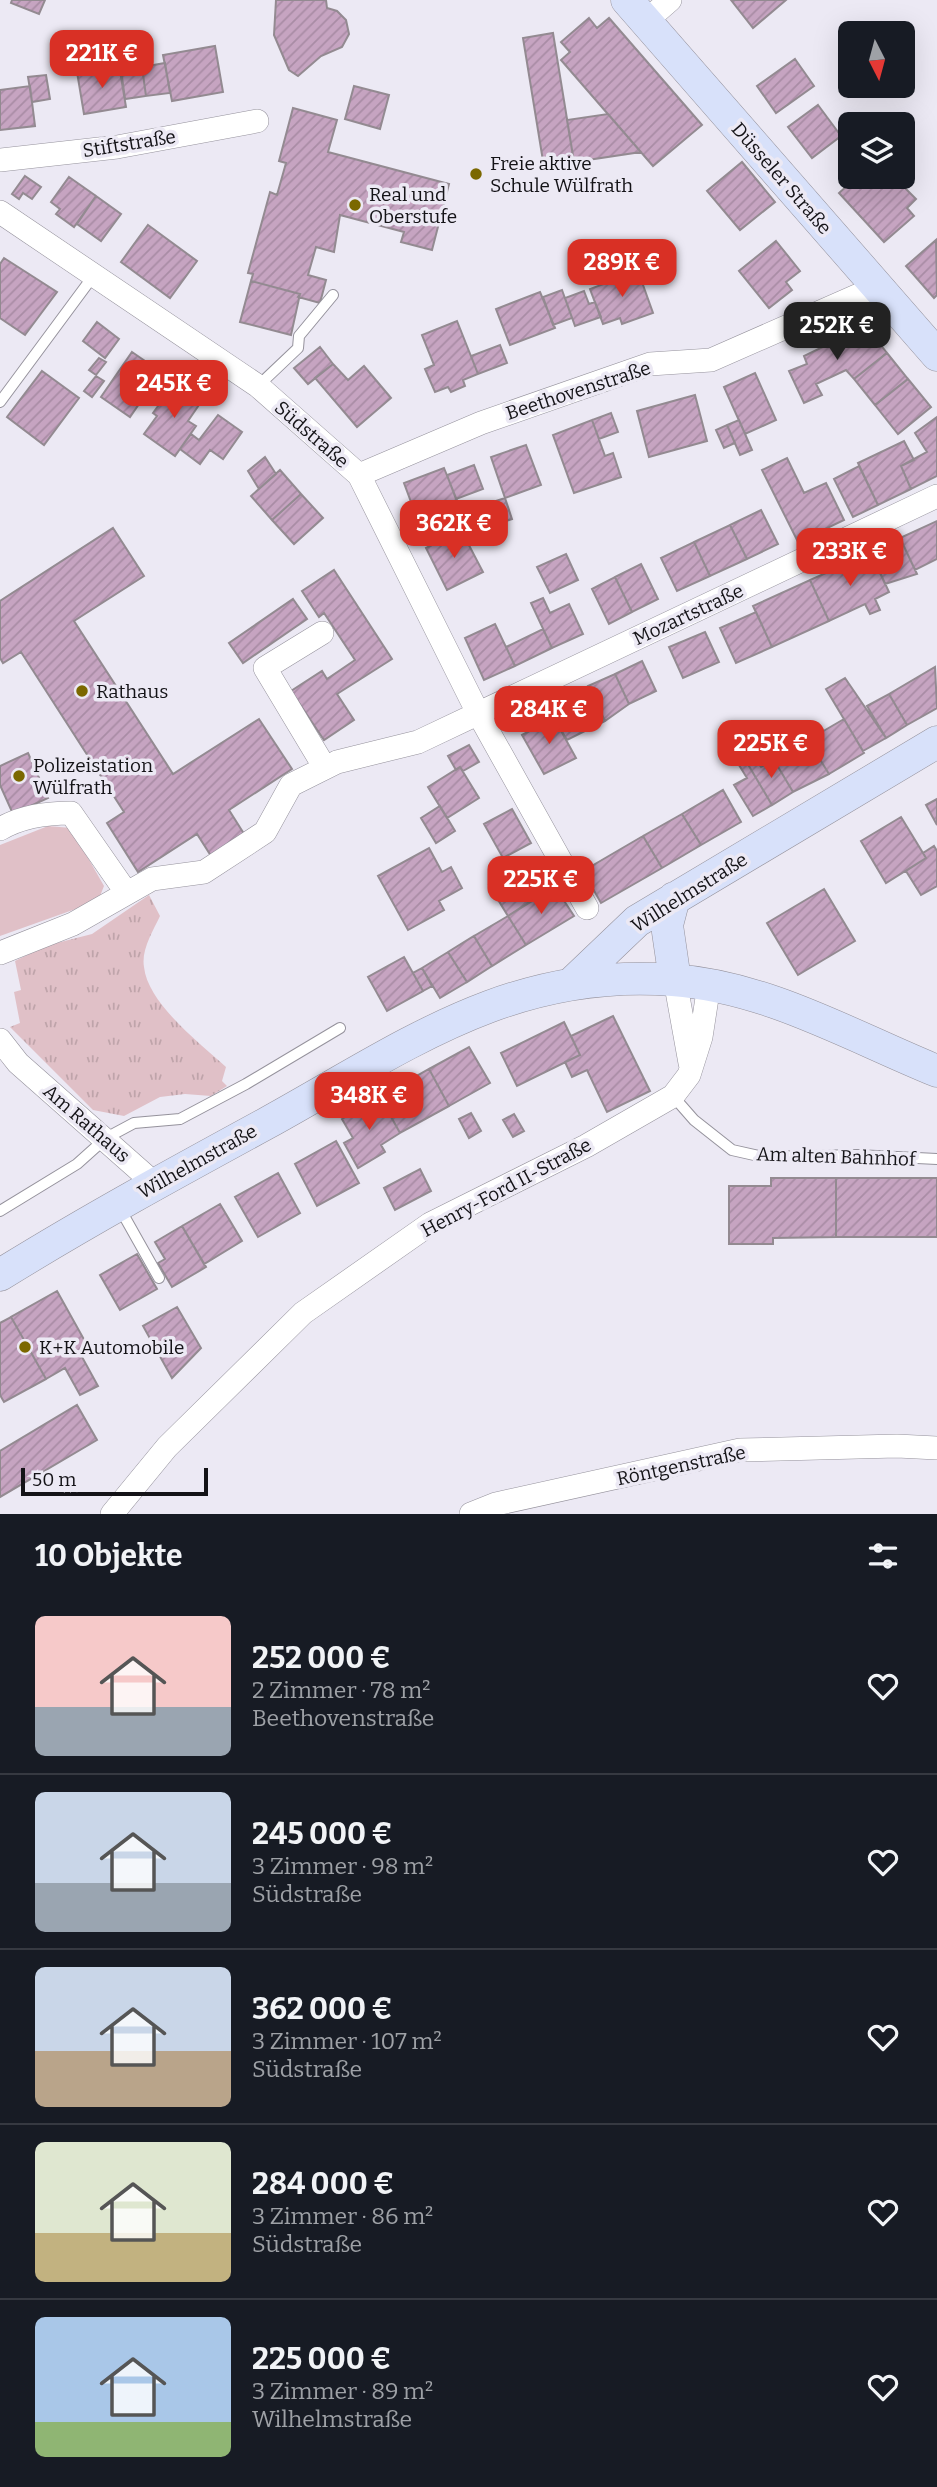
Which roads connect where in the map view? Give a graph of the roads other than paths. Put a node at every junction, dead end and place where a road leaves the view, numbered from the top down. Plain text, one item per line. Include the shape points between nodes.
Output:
1 (670, 0) edge
2 (637, 10) edge
3 (257, 121) dead end
4 (0, 160) edge
5 (0, 212) edge
6 (94, 275) junction
7 (877, 287) junction
8 (333, 295) dead end
9 (937, 355) edge
10 (258, 386) junction
11 (0, 402) edge
12 (359, 475) junction
13 (937, 496) edge
14 (322, 633) dead end
15 (478, 713) junction
16 (937, 742) edge
17 (325, 768) junction
18 (0, 829) edge
19 (126, 892) junction
20 (674, 898) junction
21 (587, 908) dead end
22 (0, 953) edge
23 (675, 980) junction
24 (572, 983) junction
25 (709, 985) junction
26 (340, 1028) dead end
27 (0, 1040) edge
28 (9, 1066) edge
29 (691, 1069) junction
30 (937, 1071) edge
31 (673, 1096) junction
32 (106, 1138) junction
33 (937, 1159) edge
34 (155, 1184) junction
35 (117, 1205) junction
36 (0, 1212) edge
37 (0, 1275) edge
38 (159, 1278) dead end
39 (937, 1448) edge
40 (112, 1514) edge
41 (471, 1514) edge

1 - 2 street
2 - 7 main road, Düsseler Straße
3 - 4 street, Stiftstraße via 117,147
5 - 6 street, Südstraße
6 - 10 street, Südstraße
6 - 11 lane
7 - 9 main road, Düsseler Straße
7 - 12 street, Beethovenstraße via 711,360 650,364 481,423
8 - 10 lane via 299,336 298,348
10 - 12 street, Südstraße
12 - 15 street, Südstraße
13 - 15 street, Mozartstraße
14 - 17 street via 265,668
15 - 17 street via 418,743
15 - 21 street, Südstraße
16 - 20 main road, Wilhelmstraße
17 - 19 street via 291,785 265,832 204,872 152,879
18 - 19 street via 48,813 71,813
19 - 22 street via 73,924
20 - 23 main road via 667,925
20 - 24 main road, Wilhelmstraße via 637,921
23 - 24 main road
23 - 25 main road
23 - 29 street
24 - 34 main road, Wilhelmstraße via 462,1015
25 - 29 street, Henry-Ford II-Straße
25 - 30 main road via 787,1005
26 - 32 lane via 180,1119 134,1123
27 - 28 street, Am Rathaus
28 - 32 street, Am Rathaus
29 - 31 street, Henry-Ford II-Straße
31 - 33 lane, Am alten Bahnhof via 694,1120 732,1150 763,1157
31 - 40 street, Henry-Ford II-Straße via 586,1146 430,1224 303,1313 167,1447
32 - 34 street, Am Rathaus
32 - 36 lane via 78,1164
34 - 35 main road, Wilhelmstraße
35 - 37 main road, Wilhelmstraße
35 - 38 lane
39 - 41 street, Röntgenstraße via 740,1450 496,1504

